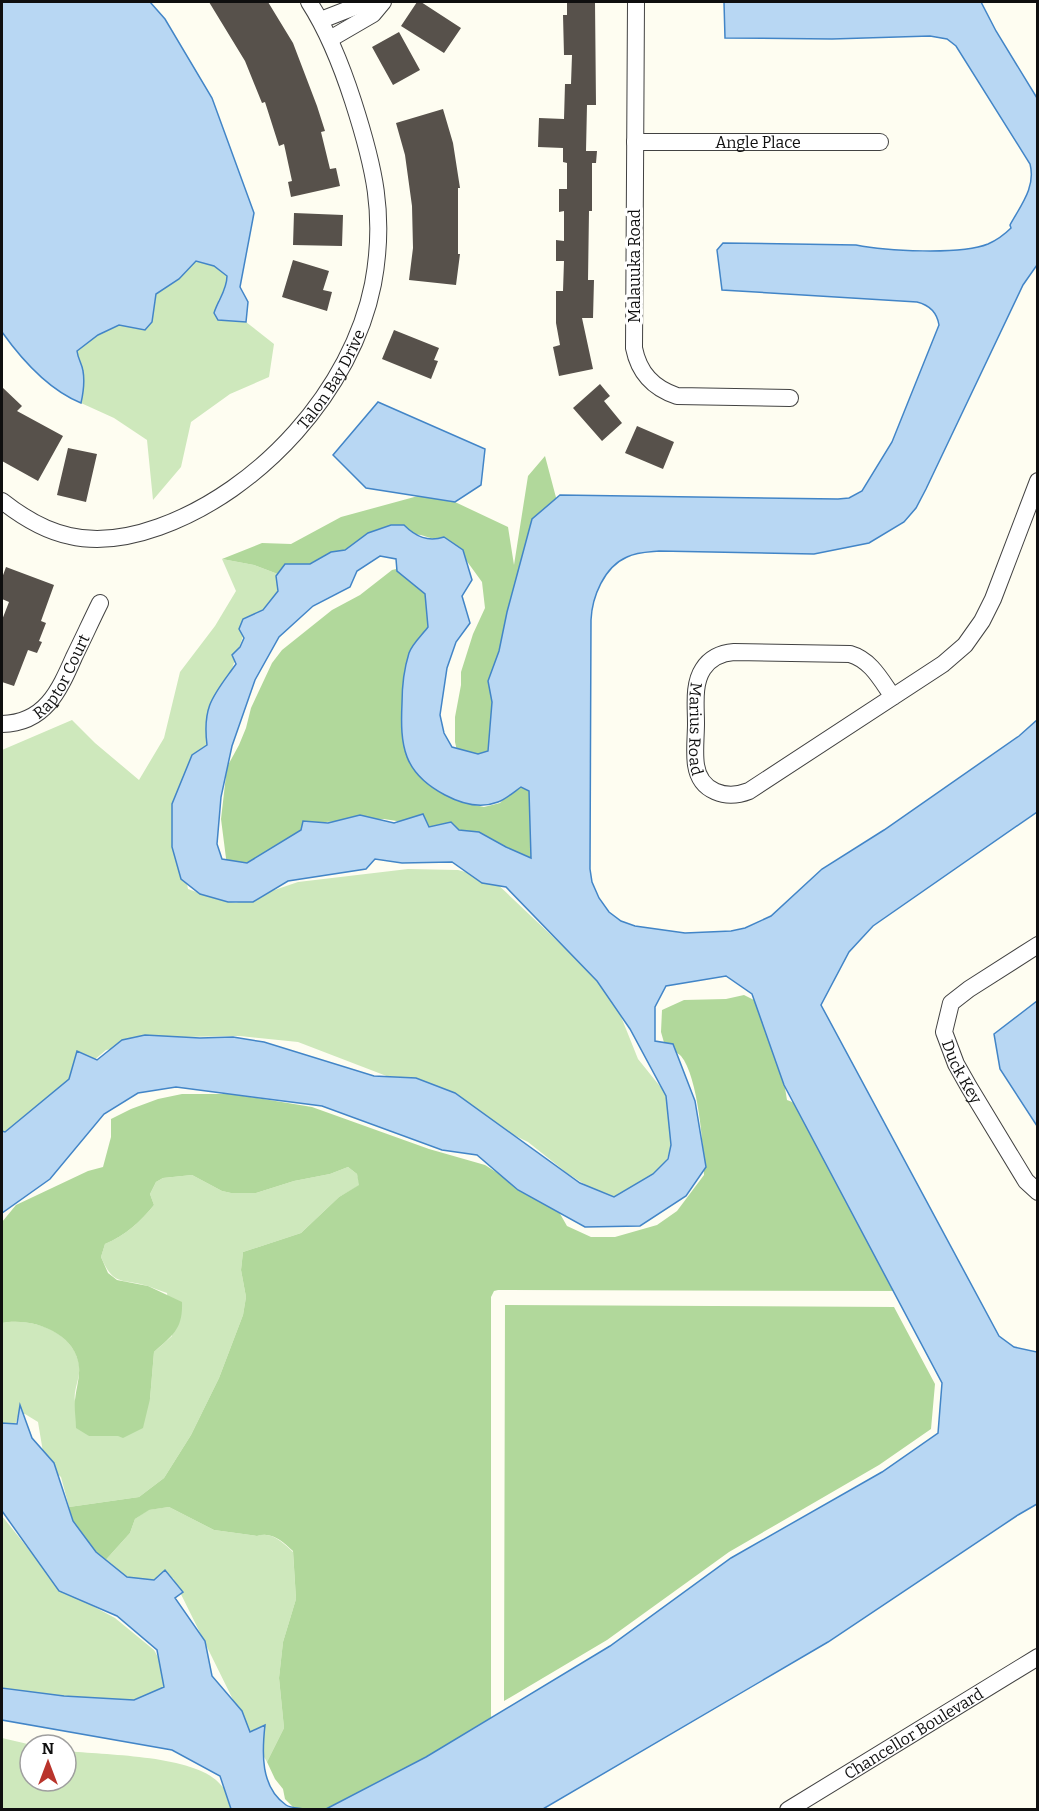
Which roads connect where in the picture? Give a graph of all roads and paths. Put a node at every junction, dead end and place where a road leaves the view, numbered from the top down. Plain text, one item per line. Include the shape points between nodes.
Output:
1 (309, 2) edge
2 (367, 2) edge
3 (383, 2) edge
4 (636, 2) edge
5 (321, 20) junction
6 (330, 39) junction
7 (635, 142) junction
8 (880, 142) dead end
9 (790, 398) dead end
10 (1038, 481) edge
11 (2, 501) edge
12 (99, 603) dead end
13 (893, 698) junction
14 (2, 724) edge
15 (1038, 945) edge
16 (1038, 1192) edge
17 (1038, 1657) edge
18 (788, 1809) edge

1 - 5 street, Talon Bay Drive
2 - 5 street
3 - 6 street via 373,14
4 - 7 street, Malauuka Road
5 - 6 street, Talon Bay Drive
6 - 11 street, Talon Bay Drive via 373,166 379,235 365,314 352,346 322,398 282,446 249,476 195,511 144,532 103,539 70,536 35,522
7 - 8 street, Angle Place
7 - 9 street, Malauuka Road via 634,348 642,372 664,392 677,396
10 - 13 street, Marius Road via 993,599 978,627 952,657
12 - 14 street, Raptor Court via 52,700 29,718
13 - 13 street, Marius Road via 871,666 850,654 720,654 706,665 697,683 698,772 718,794 739,795
15 - 16 street, Duck Key via 951,1003 944,1032 969,1088 1026,1181
17 - 18 street, Chancellor Boulevard

